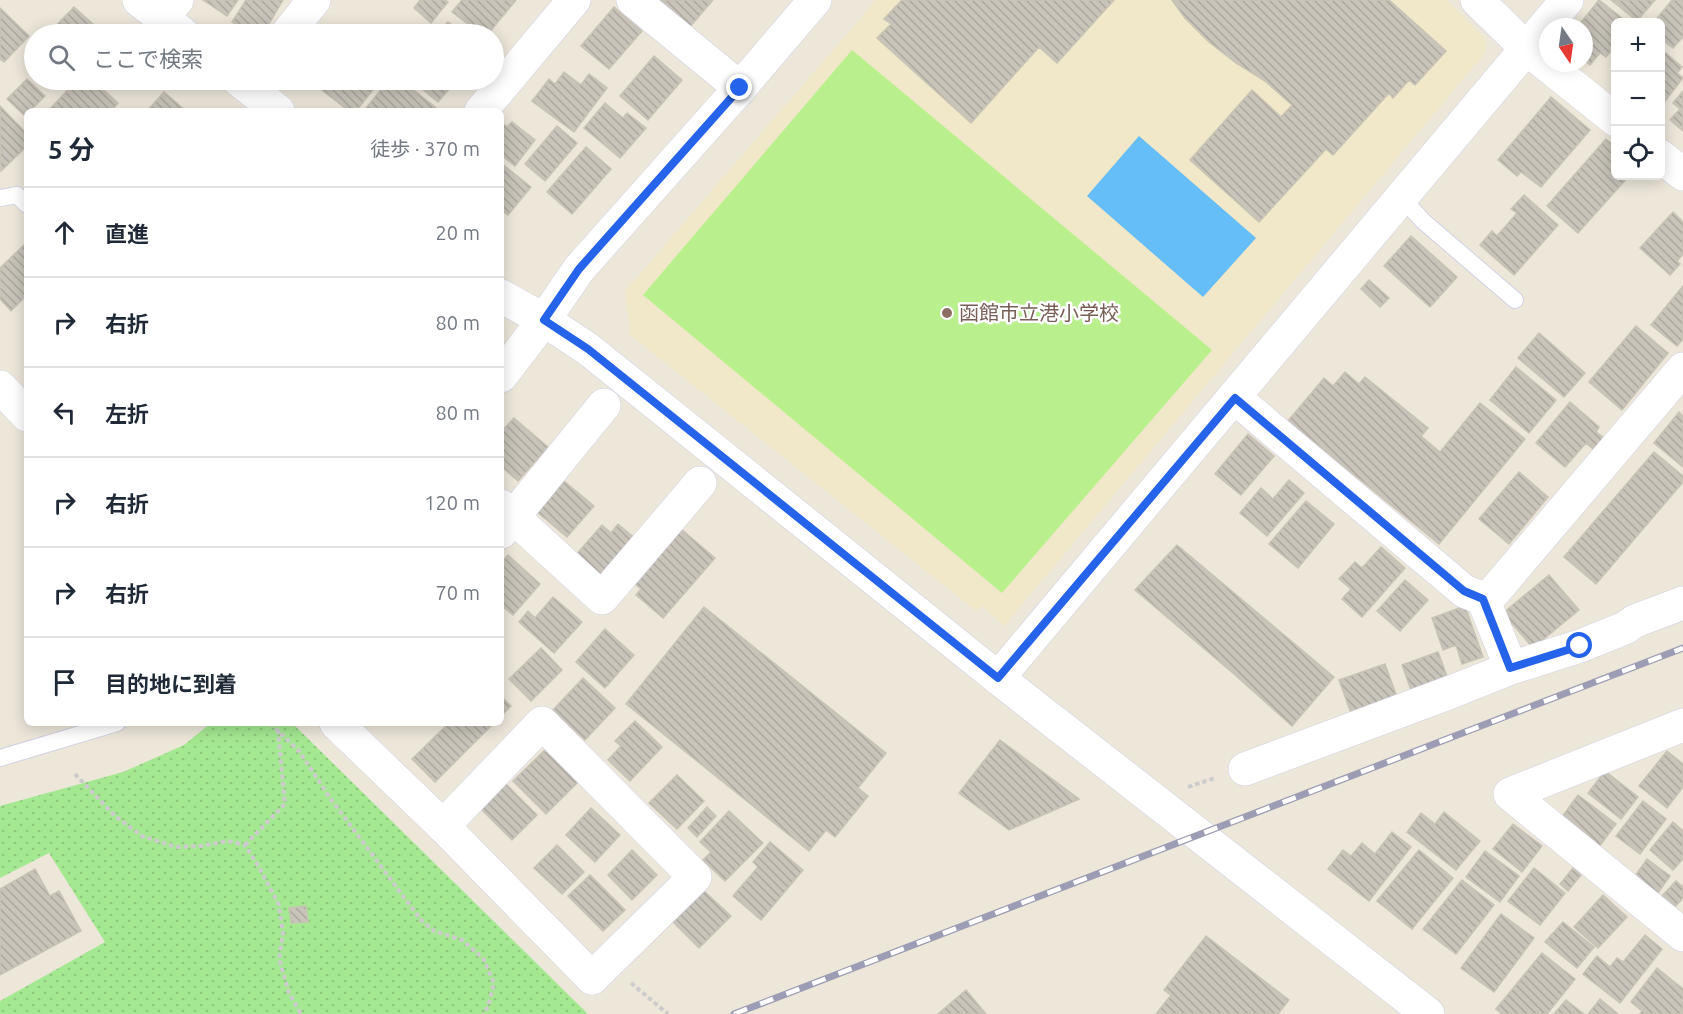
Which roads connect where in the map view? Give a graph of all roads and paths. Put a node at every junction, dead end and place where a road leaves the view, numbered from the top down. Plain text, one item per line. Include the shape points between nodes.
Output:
1 (314, 0) edge
2 (574, 0) edge
3 (633, 0) edge
4 (815, 0) edge
5 (1477, 0) edge
6 (1567, 0) edge
7 (295, 24) edge
8 (1527, 49) junction
9 (504, 84) edge
10 (740, 88) junction
11 (255, 90) edge
12 (499, 90) edge
13 (275, 108) edge
14 (484, 108) edge
15 (1611, 116) edge
16 (1665, 160) edge
17 (1683, 174) edge
18 (0, 198) edge
19 (1402, 198) junction
20 (24, 202) edge
21 (504, 298) edge
22 (1515, 300) dead end
23 (544, 320) junction
24 (1683, 369) edge
25 (504, 372) edge
26 (1235, 398) junction
27 (604, 405) dead end
28 (700, 483) dead end
29 (505, 518) edge
30 (1483, 599) junction
31 (1683, 603) edge
32 (1510, 668) junction
33 (998, 678) junction
34 (1683, 725) edge
35 (107, 726) edge
36 (273, 726) edge
37 (339, 726) edge
38 (278, 730) junction
39 (0, 758) edge
40 (1245, 768) dead end
41 (75, 774) dead end
42 (443, 826) junction
43 (245, 845) junction
44 (1683, 935) edge
45 (600, 971) junction
46 (301, 1014) edge
47 (483, 1014) edge
48 (668, 1014) edge
49 (1428, 1014) edge

1 - 7 street
2 - 9 street
3 - 10 street
4 - 10 street
5 - 8 street
6 - 8 street
8 - 15 street
8 - 19 street
10 - 23 street via 579,269
11 - 13 street
12 - 14 street
16 - 17 street
18 - 20 lane via 16,195
19 - 22 lane via 1423,221
19 - 26 street
21 - 23 street
23 - 25 street
23 - 33 street via 597,356
24 - 30 street via 1494,592
26 - 30 street via 1464,591
26 - 33 street
27 - 29 street
28 - 29 street via 602,598
30 - 32 street
31 - 32 street via 1580,646
32 - 40 street
33 - 49 street
34 - 44 street via 1510,794
35 - 39 lane
36 - 38 path
37 - 42 street
38 - 43 path via 285,804
38 - 47 path via 298,751 421,920 434,931 462,940 483,958 494,983
41 - 43 path via 115,816 142,836 176,847 228,841
42 - 45 street
42 - 45 street via 542,723 695,877
43 - 46 path via 279,905 283,934 279,959 289,993
45 - 48 path

